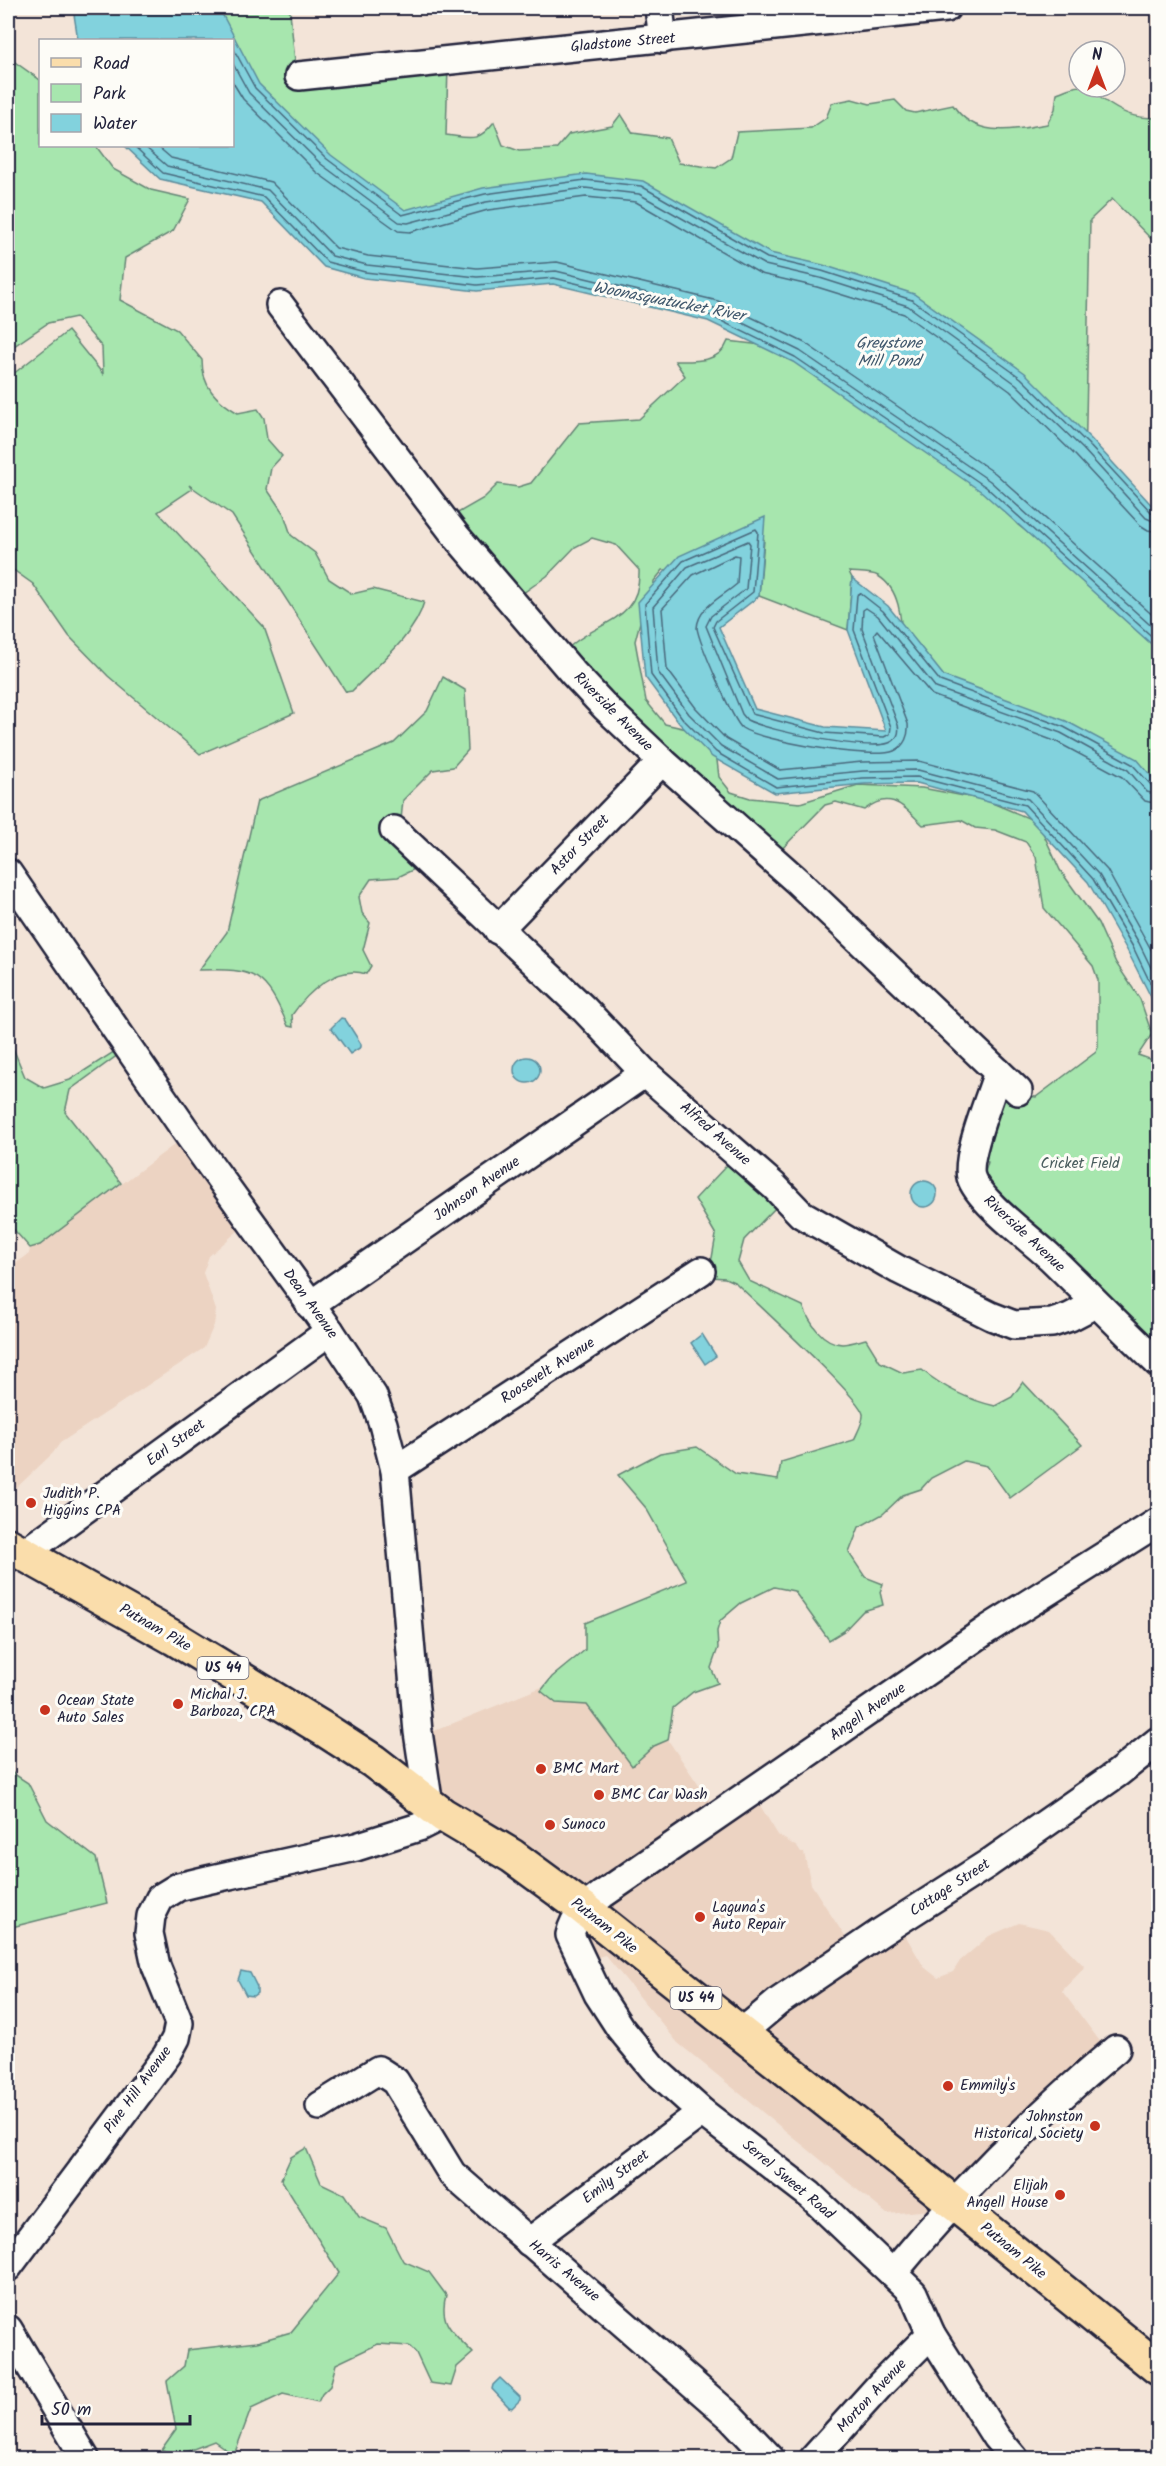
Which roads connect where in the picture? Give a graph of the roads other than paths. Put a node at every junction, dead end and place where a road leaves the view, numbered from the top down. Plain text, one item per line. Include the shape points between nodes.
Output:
1 (659, 8) edge
2 (946, 8) edge
3 (663, 39) junction
4 (299, 76) dead end
5 (280, 304) dead end
6 (662, 761) junction
7 (394, 830) dead end
8 (8, 873) edge
9 (498, 930) junction
10 (645, 1072) junction
11 (998, 1072) junction
12 (1018, 1091) dead end
13 (701, 1271) dead end
14 (1095, 1304) junction
15 (310, 1305) junction
16 (330, 1332) junction
17 (1158, 1363) edge
18 (395, 1470) junction
19 (1158, 1522) edge
20 (15, 1550) edge
21 (1158, 1741) edge
22 (436, 1811) junction
23 (583, 1908) junction
24 (741, 2033) junction
25 (1116, 2049) dead end
26 (320, 2106) dead end
27 (702, 2112) junction
28 (953, 2202) junction
29 (529, 2242) junction
30 (8, 2267) edge
31 (893, 2273) junction
32 (8, 2330) edge
33 (931, 2334) junction
34 (1158, 2368) edge
35 (85, 2458) edge
36 (770, 2458) edge
37 (814, 2458) edge
38 (1014, 2458) edge

1 - 3 street
2 - 3 street, Gladstone Street
3 - 4 street, Gladstone Street
5 - 6 street, Riverside Avenue via 456,536 573,673
6 - 9 street, Astor Street
6 - 11 street, Riverside Avenue via 796,880
7 - 9 street, Alfred Avenue
8 - 15 street, Dean Avenue
9 - 10 street, Alfred Avenue
10 - 14 street, Alfred Avenue via 801,1214 909,1275 1014,1324 1052,1323
10 - 15 street, Johnson Avenue
11 - 12 street, Riverside Avenue
11 - 14 street, Riverside Avenue via 971,1158 971,1177 980,1192
13 - 18 street, Roosevelt Avenue
14 - 17 street, Riverside Avenue
15 - 16 street, Dean Avenue
16 - 18 street, Dean Avenue via 373,1396
16 - 20 street, Earl Street
18 - 22 street, Dean Avenue via 418,1732
19 - 23 street, Angell Avenue via 988,1629
20 - 22 main road, Putnam Pike / US 44 via 174,1638 315,1724 373,1761
21 - 24 street, Cottage Street via 989,1863 778,2002
22 - 23 main road, Putnam Pike / US 44 via 512,1856
22 - 30 street, Pine Hill Avenue via 419,1827 356,1847 178,1887 160,1898 151,1916 149,1933 156,1966 178,2023 176,2038
23 - 24 main road, Putnam Pike / US 44
23 - 27 street, Serrel Sweet Road via 570,1935 598,1994 653,2068
24 - 28 main road, Putnam Pike / US 44
25 - 28 street via 1060,2096
26 - 29 street, Harris Avenue via 378,2070 395,2081 452,2174
27 - 29 street, Emily Street
27 - 31 street, Serrel Sweet Road via 810,2195
28 - 31 street
28 - 34 main road, Putnam Pike / US 44
29 - 36 street, Harris Avenue via 731,2417
31 - 33 street, Serrel Sweet Road via 913,2293
32 - 35 street
33 - 37 street, Morton Avenue
33 - 38 street, Serrel Sweet Road via 996,2437

